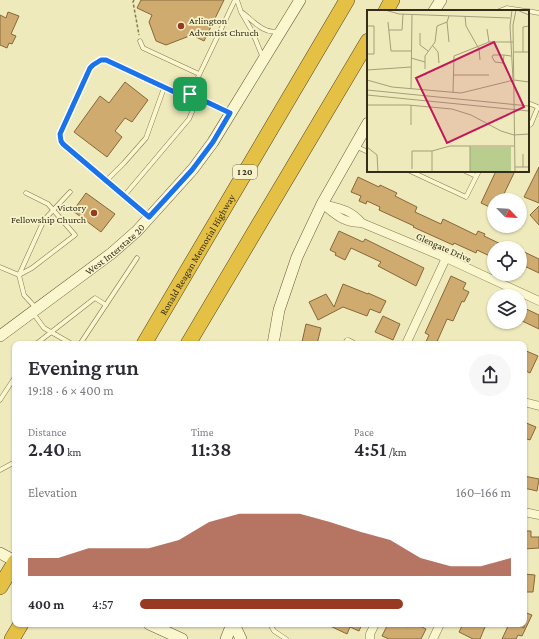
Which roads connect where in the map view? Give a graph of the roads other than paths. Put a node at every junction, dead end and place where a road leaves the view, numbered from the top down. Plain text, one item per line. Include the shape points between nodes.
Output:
1 (236, 0) edge
2 (300, 0) edge
3 (347, 0) edge
4 (392, 0) edge
5 (441, 0) edge
6 (387, 10) edge
7 (435, 10) edge
8 (502, 10) edge
9 (520, 10) edge
10 (529, 11) edge
11 (241, 12) junction
12 (539, 13) edge
13 (284, 26) junction
14 (140, 41) road end
15 (367, 43) edge
16 (264, 60) junction
17 (199, 74) junction
18 (164, 88) junction
19 (190, 94) junction
20 (198, 98) junction
21 (529, 103) edge
22 (230, 113) junction
23 (529, 124) edge
24 (367, 125) edge
25 (355, 146) junction
26 (367, 152) edge
27 (412, 172) edge
28 (467, 172) edge
29 (478, 172) edge
30 (476, 176) junction
31 (106, 181) junction
32 (70, 192) dead end
33 (26, 194) dead end
34 (124, 196) junction
35 (322, 204) junction
36 (345, 210) junction
37 (53, 211) junction
38 (149, 217) junction
39 (341, 219) junction
40 (362, 223) junction
41 (137, 258) dead end
42 (446, 258) junction
43 (0, 267) edge
44 (19, 275) junction
45 (539, 301) edge
46 (106, 305) junction
47 (35, 311) junction
48 (51, 332) junction
49 (0, 336) edge
50 (64, 339) joint
51 (40, 341) edge
52 (67, 341) edge
53 (82, 341) edge
54 (146, 341) edge
55 (190, 341) edge
56 (274, 341) edge
57 (407, 341) edge
58 (12, 382) edge
59 (0, 400) edge
60 (527, 403) edge
61 (539, 406) edge
62 (12, 464) edge
63 (0, 470) edge
64 (527, 513) edge
65 (539, 515) edge
66 (0, 554) edge
67 (12, 560) edge
68 (12, 566) edge
69 (0, 587) edge
70 (19, 627) edge
71 (156, 627) edge
72 (232, 627) edge
73 (234, 627) edge
74 (272, 627) edge
75 (374, 627) edge
76 (439, 627) edge
77 (12, 639) edge
78 (182, 639) edge
79 (226, 639) edge
80 (240, 639) edge
81 (286, 639) edge
82 (370, 639) edge
83 (433, 639) edge

1 - 11 lane
1 - 17 lane
2 - 13 main road, West Interstate 20
3 - 54 highway, Ronald Reagan Memorial Highway / I 20
4 - 6 highway
5 - 7 main road
8 - 9 lane
10 - 12 lane
11 - 13 lane via 266,31 276,32
11 - 16 lane
13 - 16 main road, West Interstate 20
14 - 17 lane via 143,48
15 - 55 highway
16 - 22 main road, West Interstate 20
17 - 19 lane
18 - 19 lane via 183,96
18 - 31 lane via 146,138
18 - 31 lane via 106,60 97,62 90,68 60,134 63,144
19 - 20 lane
20 - 22 lane
20 - 34 lane via 189,119
21 - 23 lane via 538,107
22 - 38 main road, West Interstate 20 via 192,170
24 - 25 main road
25 - 26 lane
25 - 35 main road
27 - 30 lane via 466,197
28 - 30 lane
29 - 30 lane
31 - 34 lane
32 - 37 lane
33 - 37 lane via 48,204
34 - 38 lane
35 - 36 street, Glengate Drive
35 - 39 street, Glengate Drive
35 - 56 main road via 297,257 279,310
36 - 39 street
36 - 40 street, Glengate Drive via 355,214
37 - 44 lane via 44,220
37 - 44 lane via 75,235
38 - 47 main road, West Interstate 20 via 112,254
39 - 40 street, Glengate Drive via 351,223
40 - 42 street, Glengate Drive
41 - 46 lane
42 - 45 street, Glengate Drive
42 - 57 street
43 - 44 lane
44 - 47 lane via 24,294
46 - 48 lane via 95,298
46 - 53 lane
47 - 48 lane via 44,328
47 - 49 main road, West Interstate 20
48 - 50 lane
48 - 51 lane
50 - 52 lane
58 - 59 lane
60 - 61 street
62 - 63 lane
64 - 65 street
66 - 67 main road
68 - 69 highway
70 - 77 highway
71 - 78 main road
72 - 79 main road
73 - 80 main road
74 - 81 lane
75 - 82 street
76 - 83 street

